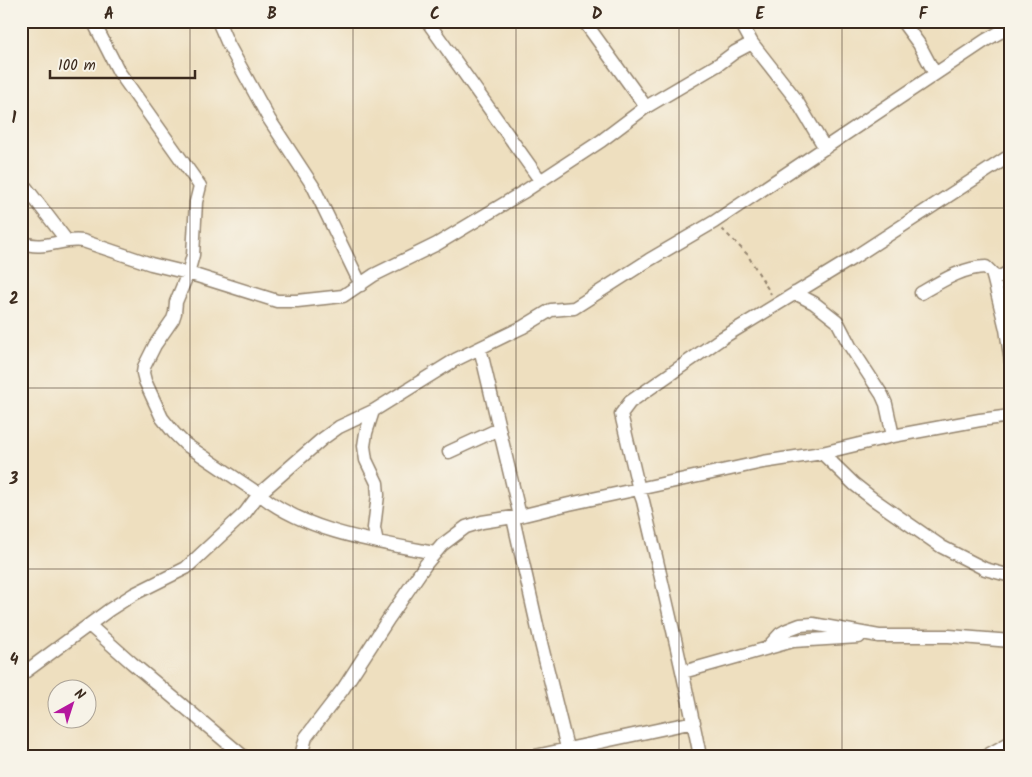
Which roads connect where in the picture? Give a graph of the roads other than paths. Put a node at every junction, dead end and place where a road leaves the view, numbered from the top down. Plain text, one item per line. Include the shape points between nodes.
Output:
1 (93, 21) edge
2 (218, 21) edge
3 (427, 21) edge
4 (584, 21) edge
5 (740, 21) edge
6 (902, 21) edge
7 (1011, 26) edge
8 (752, 44) junction
9 (935, 74) junction
10 (646, 107) junction
11 (825, 148) junction
12 (1011, 155) edge
13 (540, 180) junction
14 (21, 181) edge
15 (68, 241) junction
16 (21, 242) edge
17 (1011, 271) edge
18 (188, 273) junction
19 (994, 280) junction
20 (812, 283) junction
21 (361, 285) junction
22 (795, 293) junction
23 (920, 293) dead end
24 (814, 303) junction
25 (480, 348) junction
26 (1011, 362) edge
27 (373, 411) junction
28 (1011, 416) edge
29 (499, 429) junction
30 (893, 436) junction
31 (449, 452) dead end
32 (822, 453) junction
33 (639, 490) junction
34 (259, 494) junction
35 (516, 517) junction
36 (377, 542) junction
37 (435, 553) junction
38 (1011, 576) edge
39 (89, 625) junction
40 (1011, 641) edge
41 (683, 672) junction
42 (21, 675) edge
43 (694, 722) junction
44 (1011, 742) edge
45 (568, 752) edge
46 (243, 756) edge
47 (301, 756) edge
48 (535, 756) edge
49 (700, 756) edge
50 (986, 756) edge

1 - 18 street via 119,72 200,186
2 - 21 street via 269,118 313,186
3 - 13 street
4 - 10 street
5 - 8 street
6 - 9 street
7 - 9 street
8 - 10 street
8 - 11 street via 795,98
9 - 11 street
10 - 13 street
11 - 25 street via 714,222 574,308 551,310
12 - 20 street
13 - 21 street via 437,244 394,264
14 - 15 street
15 - 16 street via 51,246
15 - 18 street via 83,241
17 - 19 street
18 - 21 street via 288,302 343,296
18 - 34 street via 175,313 144,367 145,381 162,418 185,444
19 - 23 street via 990,270 979,267
19 - 26 street
20 - 22 street
20 - 24 street
22 - 24 street
22 - 33 street via 722,338 623,410 623,428
24 - 30 street via 837,321 882,395
25 - 27 street
25 - 29 street
27 - 34 street via 339,427 321,440
27 - 36 street via 364,446 378,495 374,528
28 - 30 street
29 - 31 street
29 - 35 street
30 - 32 street
32 - 33 street via 763,462
32 - 38 street via 873,499 942,547 984,569
33 - 35 street
33 - 41 street
34 - 36 street via 297,518
34 - 39 street via 245,512 186,568 134,594
35 - 37 street via 466,527 453,534
35 - 45 street via 541,643
36 - 37 street
37 - 47 street via 343,689 306,737
39 - 42 street
39 - 46 street
40 - 41 street via 949,636 792,641
41 - 43 street
43 - 45 street
43 - 49 street
44 - 50 street
45 - 48 street

